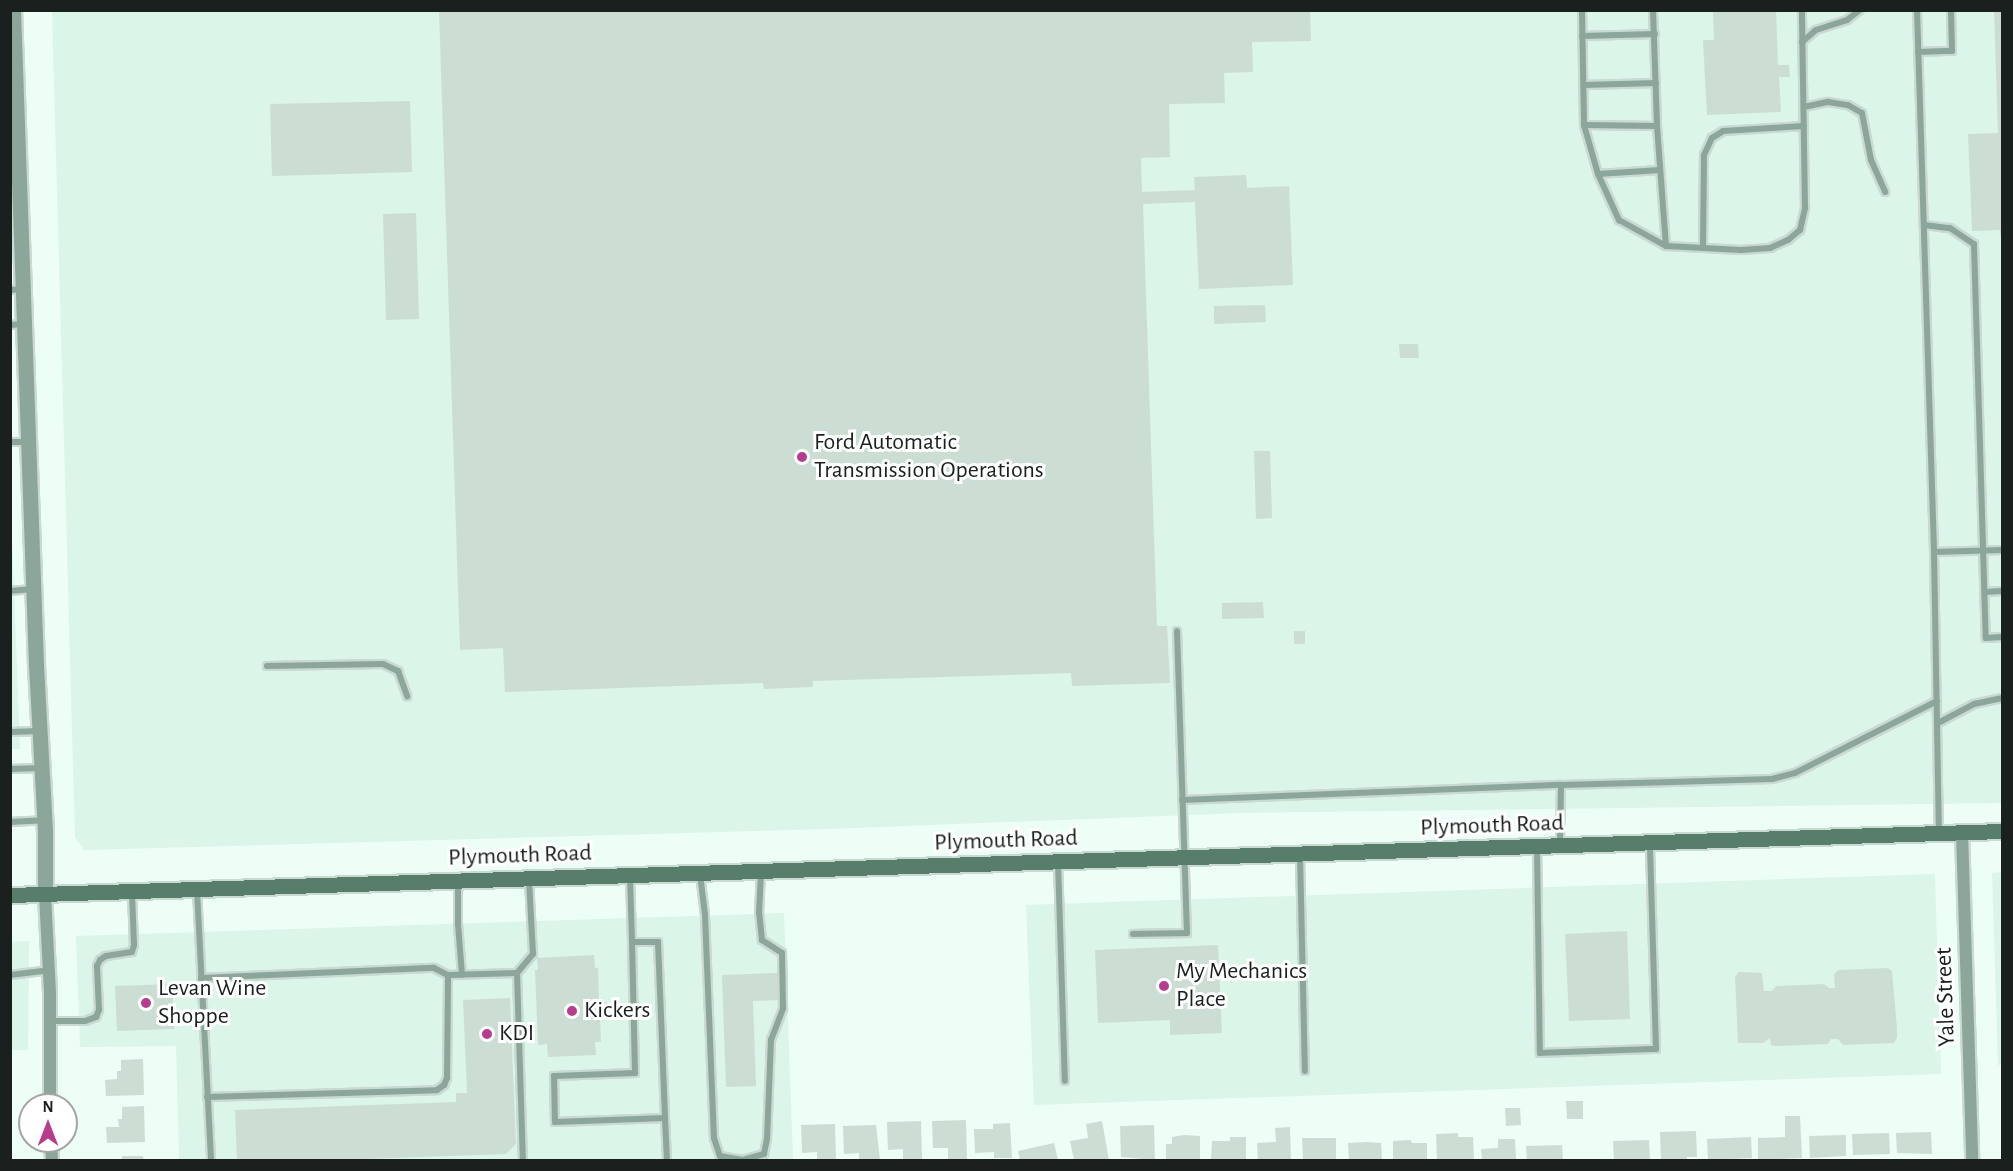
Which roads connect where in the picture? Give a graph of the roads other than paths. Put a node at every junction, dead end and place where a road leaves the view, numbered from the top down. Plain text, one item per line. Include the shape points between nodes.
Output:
1 (1582, 10) edge
2 (1653, 10) edge
3 (1802, 10) edge
4 (1860, 10) edge
5 (1917, 10) edge
6 (1951, 10) edge
7 (12, 14) edge
8 (1655, 34) junction
9 (1582, 36) junction
10 (1802, 42) junction
11 (1918, 52) junction
12 (1656, 83) junction
13 (1584, 85) junction
14 (1804, 107) junction
15 (13, 112) edge
16 (1584, 124) junction
17 (1657, 126) junction
18 (1804, 126) junction
19 (1660, 170) junction
20 (1598, 174) junction
21 (1885, 192) dead end
22 (1924, 225) junction
23 (1666, 246) junction
24 (1703, 248) junction
25 (17, 289) edge
26 (17, 325) edge
27 (28, 441) junction
28 (10, 442) edge
29 (1983, 550) junction
30 (2002, 550) edge
31 (1934, 552) junction
32 (33, 589) junction
33 (10, 591) edge
34 (2002, 591) edge
35 (1984, 592) junction
36 (1177, 630) dead end
37 (2002, 638) edge
38 (267, 666) dead end
39 (408, 696) dead end
40 (2002, 698) edge
41 (1937, 701) junction
42 (1938, 723) junction
43 (40, 731) junction
44 (10, 732) edge
45 (42, 768) junction
46 (10, 769) edge
47 (1561, 785) junction
48 (1182, 800) junction
49 (45, 820) junction
50 (10, 822) edge
51 (2002, 831) edge
52 (1962, 833) junction
53 (1939, 834) junction
54 (1650, 843) junction
55 (1560, 846) junction
56 (1537, 847) junction
57 (1300, 854) junction
58 (1184, 858) junction
59 (1058, 862) junction
60 (761, 871) junction
61 (700, 873) junction
62 (630, 875) junction
63 (529, 878) junction
64 (458, 881) junction
65 (197, 890) junction
66 (132, 892) junction
67 (45, 894) junction
68 (10, 895) edge
69 (1134, 934) dead end
70 (632, 942) junction
71 (49, 970) junction
72 (517, 973) junction
73 (10, 975) edge
74 (448, 975) junction
75 (462, 975) junction
76 (201, 978) junction
77 (50, 1021) junction
78 (1305, 1071) dead end
79 (1065, 1081) dead end
80 (50, 1093) edge
81 (207, 1097) junction
82 (665, 1118) junction
83 (211, 1161) edge
84 (523, 1161) edge
85 (667, 1161) edge
86 (1972, 1161) edge

1 - 9 lane
2 - 8 lane
3 - 10 lane
4 - 10 lane via 1847,21 1816,30
5 - 11 lane
6 - 11 lane via 1952,51
7 - 15 street
8 - 9 lane
8 - 12 lane
9 - 13 lane
10 - 14 lane
11 - 22 lane
12 - 13 lane
12 - 17 lane
13 - 16 lane
14 - 18 lane
14 - 21 lane via 1828,102 1848,105 1862,113 1871,160
15 - 25 street
16 - 17 lane
16 - 20 lane
17 - 19 lane
18 - 24 lane via 1723,130 1712,138 1704,155
18 - 24 lane via 1805,208 1800,230 1770,248
19 - 20 lane
19 - 23 lane
20 - 23 lane via 1618,220
22 - 29 lane via 1950,228 1974,244
22 - 31 lane
23 - 24 lane
25 - 26 street
26 - 27 street
27 - 28 lane
27 - 32 street
29 - 30 lane
29 - 31 lane
29 - 35 lane
31 - 41 lane
32 - 33 lane
32 - 43 street
34 - 35 lane
35 - 37 lane via 1986,638
36 - 48 lane
38 - 39 lane via 383,664 398,671
40 - 42 lane via 1974,704
41 - 42 lane
41 - 47 lane via 1795,773 1772,779
42 - 53 lane
43 - 44 lane
43 - 45 street
45 - 46 lane
45 - 49 street
47 - 48 lane
47 - 55 lane
48 - 58 lane
49 - 50 lane
49 - 67 street
51 - 52 main road, Plymouth Road
52 - 53 main road, Plymouth Road
52 - 86 street, Yale Street
53 - 54 main road, Plymouth Road
54 - 55 main road, Plymouth Road
54 - 56 lane via 1656,1049 1540,1053
55 - 56 main road, Plymouth Road
56 - 57 main road, Plymouth Road
57 - 58 main road, Plymouth Road
57 - 78 lane
58 - 59 main road, Plymouth Road
58 - 69 lane via 1187,933
59 - 60 main road, Plymouth Road
59 - 79 lane
60 - 61 main road, Plymouth Road
60 - 61 lane via 762,940 782,953 783,1008 771,1040 764,1154 743,1160 720,1156 714,1138
61 - 62 main road, Plymouth Road
62 - 63 main road, Plymouth Road
62 - 70 lane
63 - 64 main road, Plymouth Road
63 - 72 lane via 532,954
64 - 65 main road, Plymouth Road
64 - 75 lane
65 - 66 main road, Plymouth Road
65 - 76 lane
66 - 67 main road, Plymouth Road
66 - 77 lane via 132,952 100,960 96,1017 86,1021
67 - 68 main road, Plymouth Road
67 - 71 street
70 - 82 lane via 658,942
70 - 82 lane via 634,1073 554,1076 555,1122
71 - 73 lane
71 - 77 street
72 - 75 lane
72 - 84 lane
74 - 75 lane
74 - 76 lane via 434,968
74 - 81 lane via 447,1078 437,1090
76 - 81 lane
77 - 80 street
81 - 83 lane
82 - 85 lane

